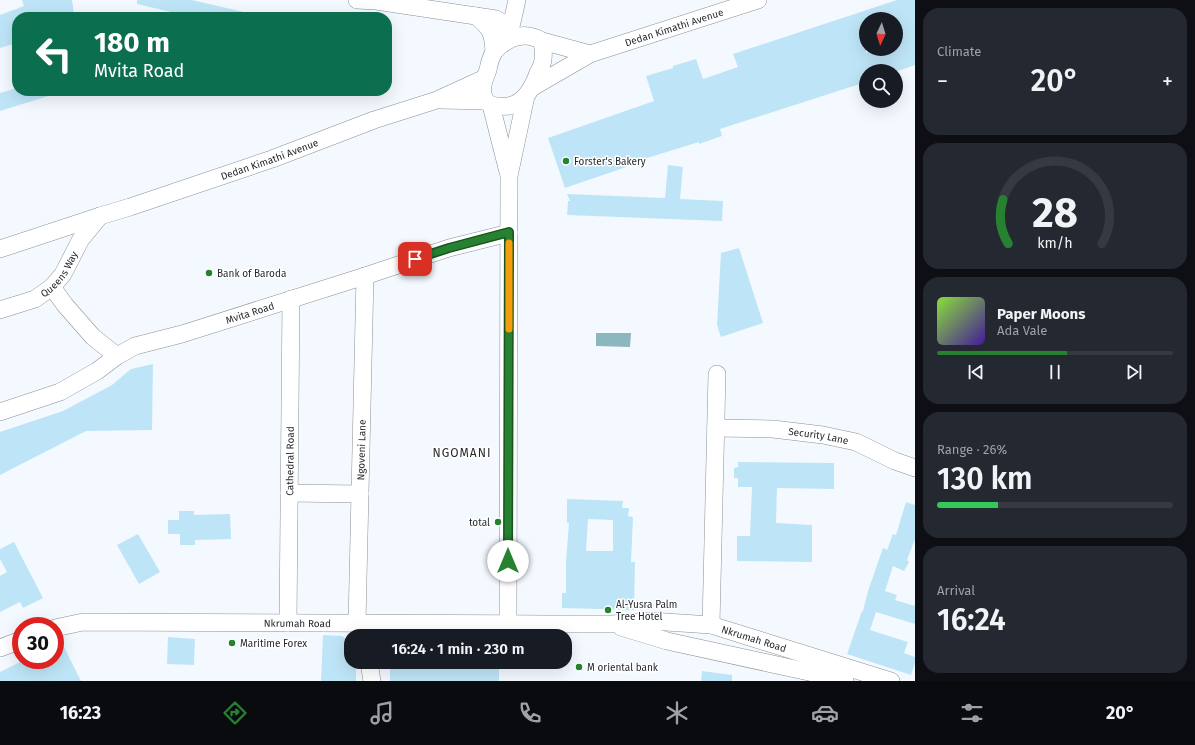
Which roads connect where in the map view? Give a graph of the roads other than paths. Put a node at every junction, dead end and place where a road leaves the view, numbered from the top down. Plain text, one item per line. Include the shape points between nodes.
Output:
1 (357, 0) edge
2 (376, 0) edge
3 (517, 0) edge
4 (522, 0) edge
5 (758, 0) edge
6 (538, 39) junction
7 (502, 45) junction
8 (590, 54) junction
9 (483, 79) junction
10 (530, 92) junction
11 (437, 100) junction
12 (489, 103) junction
13 (509, 176) junction
14 (100, 216) junction
15 (50, 232) junction
16 (509, 232) junction
17 (0, 249) edge
18 (75, 252) junction
19 (365, 276) junction
20 (52, 287) junction
21 (291, 299) junction
22 (0, 310) edge
23 (116, 356) junction
24 (717, 374) dead end
25 (0, 412) edge
26 (716, 428) junction
27 (915, 468) edge
28 (289, 493) junction
29 (360, 494) junction
30 (288, 623) junction
31 (508, 624) junction
32 (612, 624) junction
33 (711, 625) junction
34 (64, 626) edge
35 (349, 629) edge
36 (359, 629) edge
37 (406, 629) edge
38 (736, 633) junction
39 (12, 643) edge
40 (0, 648) edge
41 (731, 656) junction
42 (844, 681) edge
43 (891, 681) edge

1 - 2 street
2 - 7 street via 476,16 486,24
3 - 7 street
4 - 6 street via 525,23
5 - 8 street, Dedan Kimathi Avenue
6 - 7 street via 522,35
6 - 8 street
6 - 10 street via 543,50 543,60
7 - 9 street
8 - 10 street, Dedan Kimathi Avenue
9 - 11 street, Dedan Kimathi Avenue
9 - 12 street via 482,92
10 - 12 street via 516,103 505,107
10 - 13 street
11 - 12 street, Dedan Kimathi Avenue
11 - 14 street, Dedan Kimathi Avenue via 374,120 272,159
12 - 13 street
13 - 16 street
14 - 15 street, Dedan Kimathi Avenue
14 - 18 street, Queens Way via 81,239
15 - 17 street, Dedan Kimathi Avenue
15 - 18 street via 61,236
16 - 19 street, Mvita Road via 449,248
16 - 31 street
18 - 20 street, Queens Way via 64,274
19 - 21 street, Mvita Road
19 - 29 street, Ngoveni Lane
20 - 22 street, Queens Way via 35,299
20 - 23 street via 93,337
21 - 23 street, Mvita Road via 189,332 135,346
21 - 28 street, Cathedral Road
23 - 25 street, Mvita Road via 97,371 60,392
24 - 26 street
26 - 27 street, Security Lane via 773,429 823,435 856,442
26 - 33 street
28 - 29 street
28 - 30 street, Cathedral Road
29 - 36 street, Ngoveni Lane
30 - 34 street, Nkrumah Road via 83,622
30 - 35 street, Nkrumah Road
31 - 32 street, Nkrumah Road
31 - 37 street, Nkrumah Road
32 - 33 street, Nkrumah Road via 651,621
32 - 41 street, Nkrumah Road via 667,641
33 - 38 street, Nkrumah Road
38 - 41 street
38 - 43 street, Nkrumah Road
39 - 40 street
41 - 42 street, Nkrumah Road

